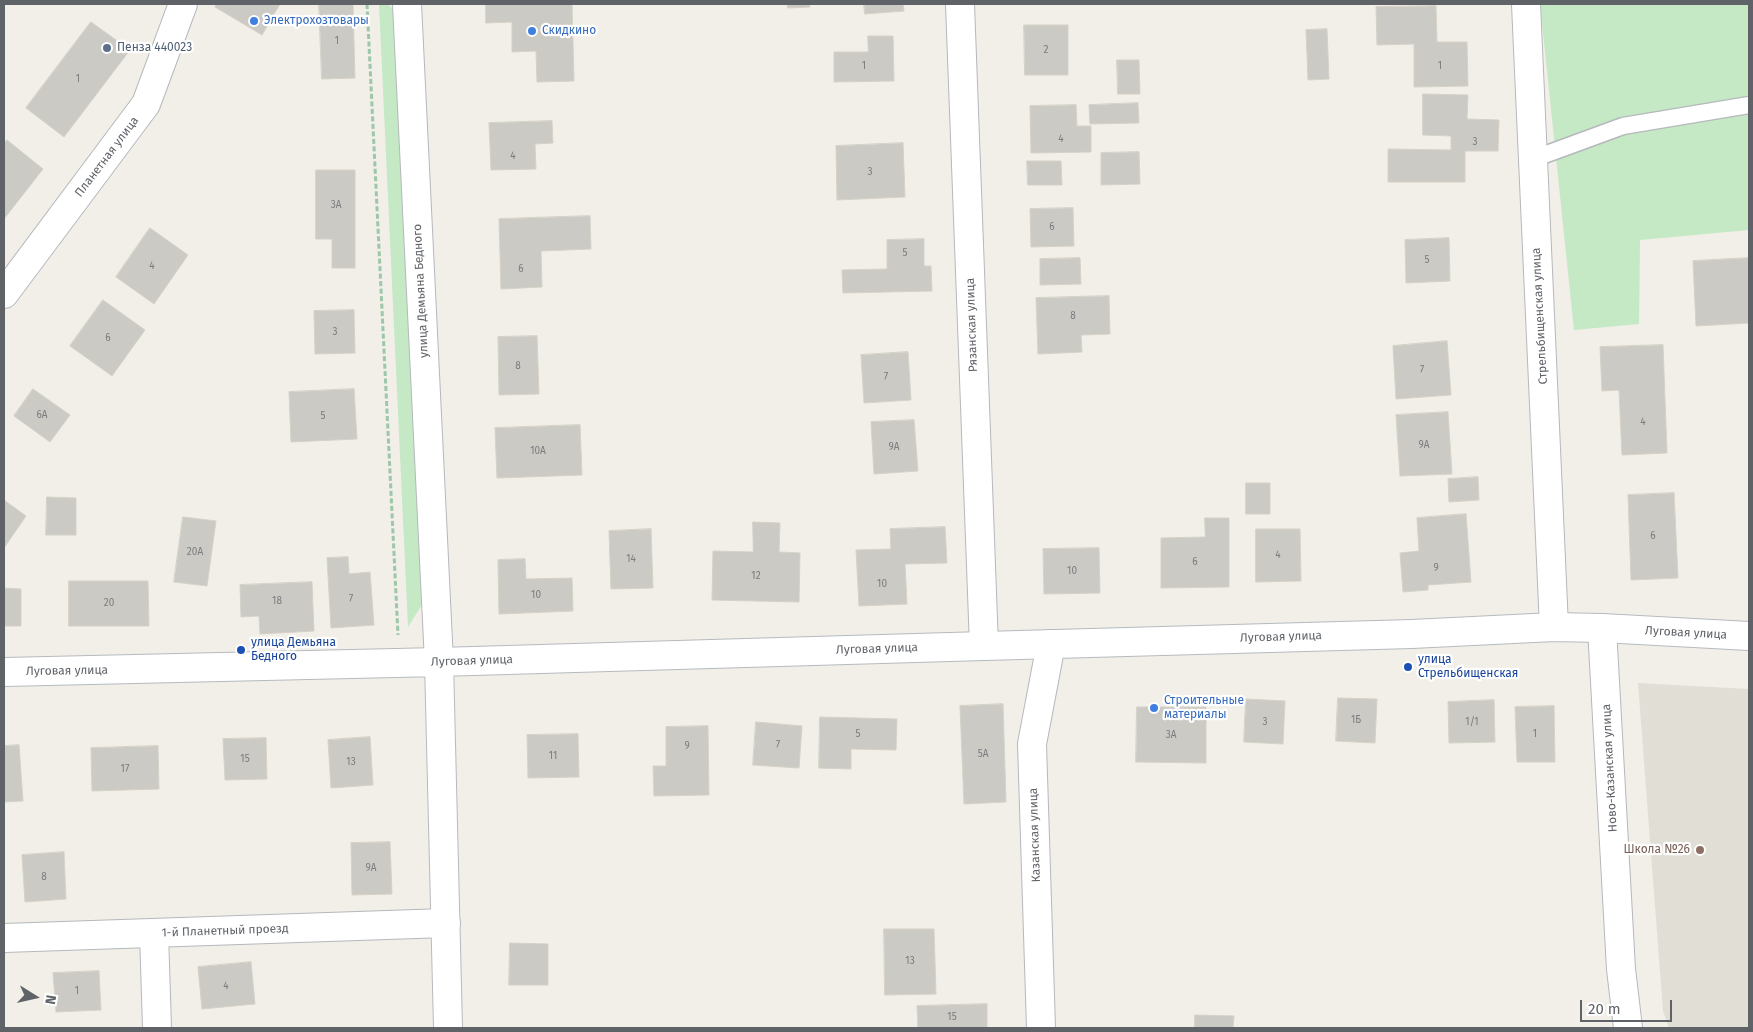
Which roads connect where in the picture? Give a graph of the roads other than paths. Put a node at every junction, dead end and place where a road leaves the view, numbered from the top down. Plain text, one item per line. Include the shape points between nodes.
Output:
1 (183, 4) edge
2 (407, 4) edge
3 (960, 4) edge
4 (1526, 4) edge
5 (1749, 105) edge
6 (1533, 159) junction
7 (4, 294) edge
8 (1554, 627) junction
9 (1602, 628) junction
10 (1749, 636) edge
11 (1051, 644) junction
12 (984, 646) junction
13 (439, 662) junction
14 (4, 672) edge
15 (446, 923) junction
16 (154, 933) junction
17 (4, 938) edge
18 (157, 1028) edge
19 (448, 1028) edge
20 (1040, 1028) edge
21 (1628, 1028) edge

1 - 7 street, Планетная улица via 146,104
2 - 13 street, улица Демьяна Бедного
3 - 12 street, Рязанская улица
4 - 6 street, Стрельбищенская улица
5 - 6 lane via 1623,126
6 - 8 street, Стрельбищенская улица
8 - 9 street, Луговая улица
8 - 11 street, Луговая улица
9 - 10 street, Луговая улица
9 - 21 street, Ново-Казанская улица via 1621,969
11 - 12 street, Луговая улица
11 - 20 street, Казанская улица via 1032,744
12 - 13 street, Луговая улица
13 - 14 street, Луговая улица
13 - 15 street, улица Демьяна Бедного
15 - 16 street, 1-й Планетный проезд
15 - 19 street, улица Демьяна Бедного
16 - 17 street, 1-й Планетный проезд
16 - 18 street

